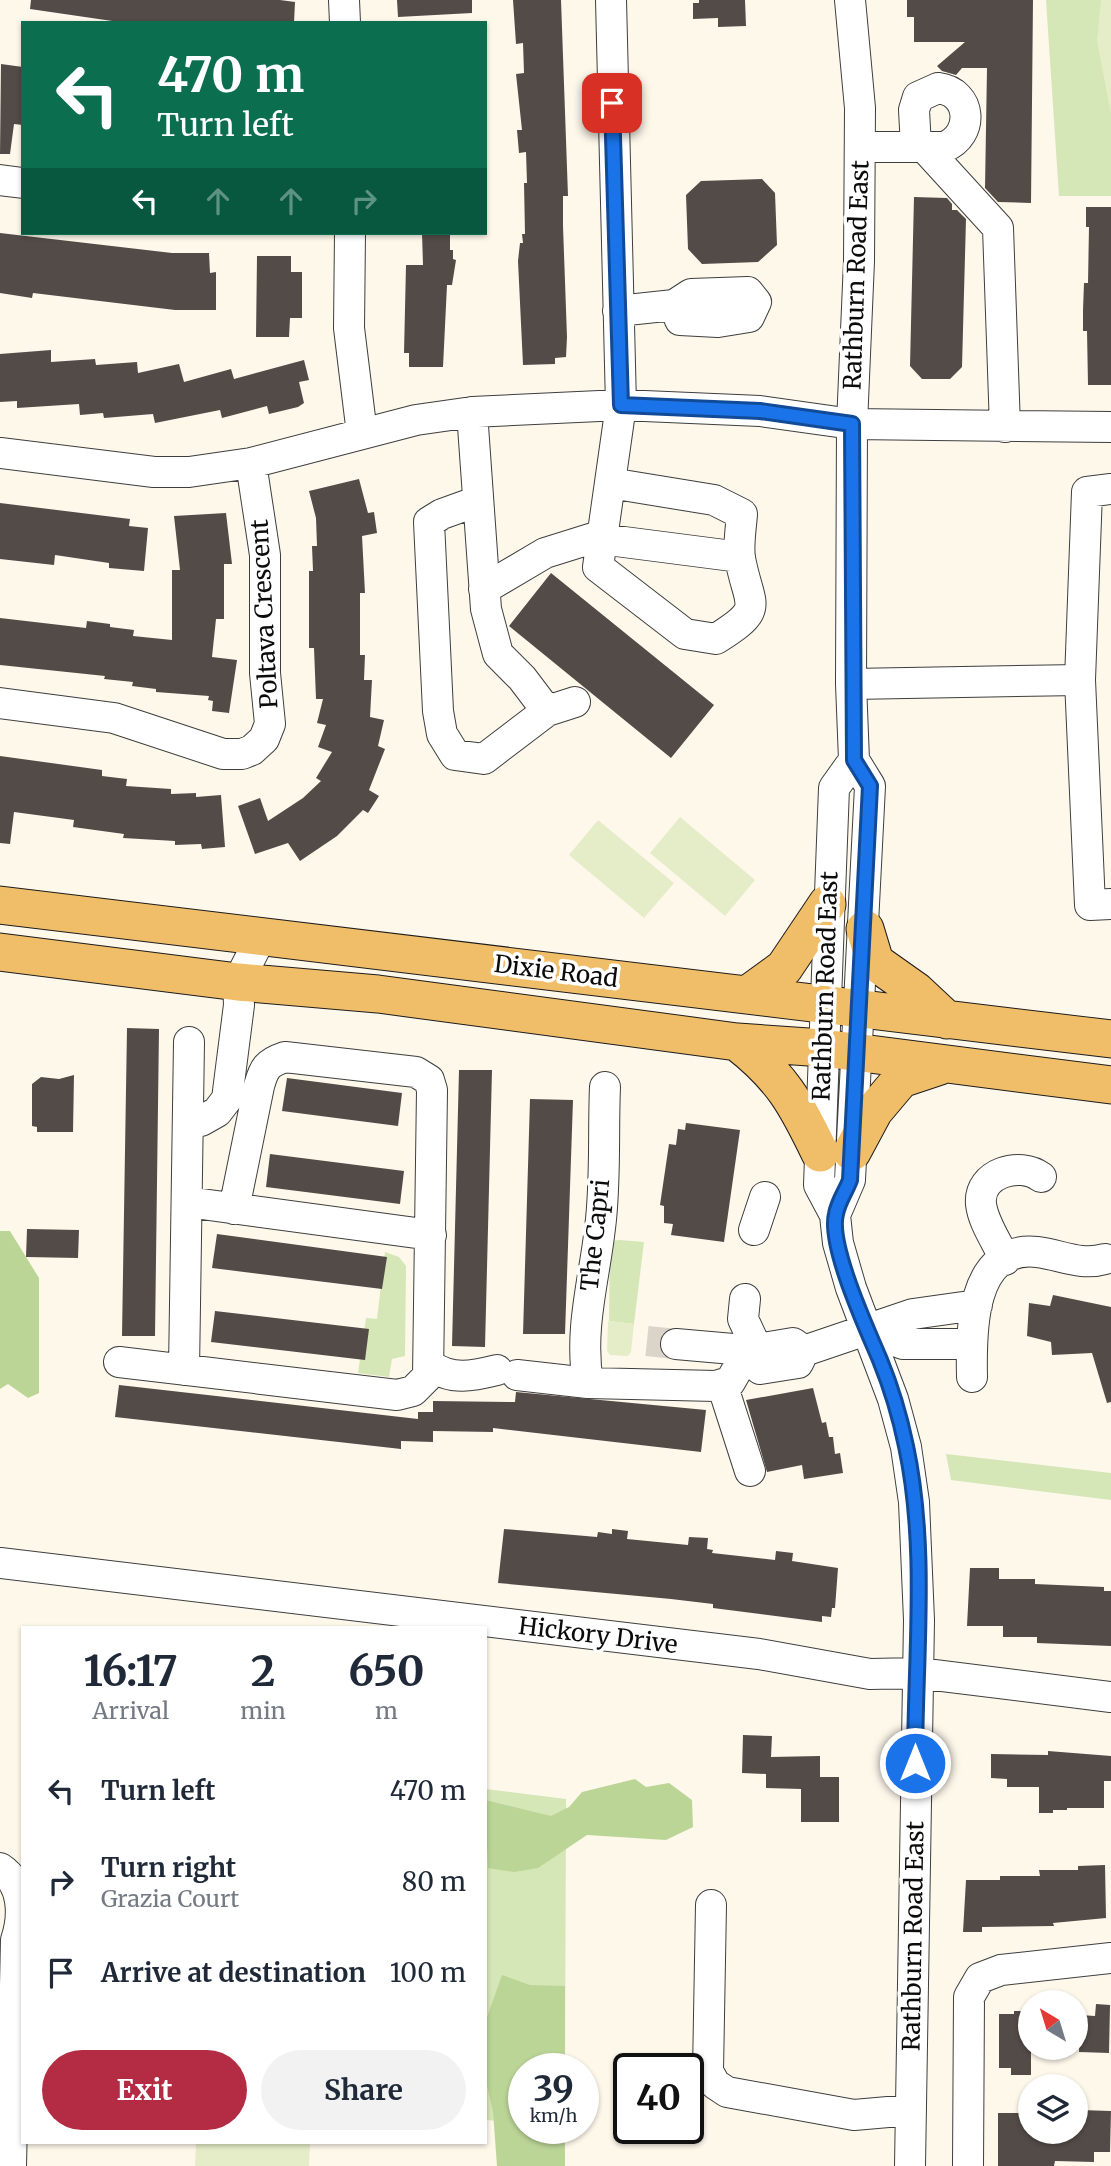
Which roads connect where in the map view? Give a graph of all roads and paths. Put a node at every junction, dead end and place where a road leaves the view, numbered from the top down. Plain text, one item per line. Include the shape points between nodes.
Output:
1 (344, 0) edge
2 (611, 0) edge
3 (850, 0) edge
4 (345, 21) edge
5 (860, 147) junction
6 (0, 180) edge
7 (21, 183) edge
8 (350, 235) edge
9 (674, 305) dead end
10 (618, 311) junction
11 (621, 405) junction
12 (472, 412) junction
13 (852, 424) junction
14 (1005, 427) junction
15 (1111, 428) edge
16 (362, 434) junction
17 (0, 453) edge
18 (251, 463) junction
19 (610, 484) junction
20 (1111, 489) edge
21 (478, 501) junction
22 (601, 538) junction
23 (740, 557) junction
24 (484, 589) junction
25 (1080, 680) junction
26 (851, 684) junction
27 (0, 703) edge
28 (854, 760) junction
29 (827, 904) junction
30 (1111, 904) edge
31 (0, 905) edge
32 (865, 929) junction
33 (261, 937) junction
34 (0, 953) edge
35 (238, 993) junction
36 (747, 995) junction
37 (825, 1003) junction
38 (861, 1007) junction
39 (947, 1020) junction
40 (1111, 1039) edge
41 (189, 1042) dead end
42 (737, 1042) junction
43 (823, 1048) junction
44 (859, 1053) junction
45 (941, 1065) junction
46 (1111, 1085) edge
47 (605, 1087) dead end
48 (188, 1122) junction
49 (836, 1152) junction
50 (1041, 1177) dead end
51 (765, 1197) dead end
52 (187, 1202) junction
53 (234, 1209) junction
54 (754, 1230) dead end
55 (431, 1235) junction
56 (1105, 1259) dead end
57 (1005, 1260) junction
58 (745, 1299) dead end
59 (977, 1305) junction
60 (866, 1330) junction
61 (676, 1344) tunnel mouth
62 (971, 1344) junction
63 (750, 1357) junction
64 (119, 1362) dead end
65 (184, 1370) junction
66 (429, 1371) junction
67 (972, 1377) dead end
68 (588, 1383) junction
69 (722, 1384) junction
70 (750, 1471) dead end
71 (0, 1563) edge
72 (918, 1673) junction
73 (1111, 1697) edge
74 (0, 1868) edge
75 (710, 1905) dead end
76 (1111, 1958) edge
77 (911, 2110) junction
78 (11, 2166) edge
79 (910, 2166) edge
80 (968, 2166) edge

1 - 4 street
2 - 10 street
3 - 5 street, Rathburn Road East
5 - 13 street, Rathburn Road East
5 - 14 street via 928,147 998,228
6 - 7 street
8 - 16 street via 349,328
9 - 10 street
10 - 11 street
11 - 12 street
11 - 13 street via 760,411
11 - 19 street
12 - 16 street
12 - 21 street
13 - 14 street
13 - 26 street, Rathburn Road East
14 - 15 street
16 - 18 street
17 - 18 street via 154,472 200,472
18 - 27 street, Poltava Crescent via 265,555 265,673 270,718 267,734 257,747 242,754 223,754 123,720
19 - 22 street
19 - 23 street via 729,506 742,514
20 - 25 street via 1087,492
21 - 24 street
21 - 24 street via 429,523 442,734 455,755 484,759 561,706 498,654
22 - 23 street
22 - 23 street via 598,567 685,634 716,639 744,621 752,601
22 - 24 street via 545,553
25 - 26 street
25 - 30 street via 1090,905
26 - 28 street, Rathburn Road East
28 - 29 street, Rathburn Road East via 834,788
28 - 32 street, Rathburn Road East via 870,786
29 - 36 main road via 784,968
29 - 37 street, Rathburn Road East
31 - 33 main road, Dixie Road
32 - 38 street, Rathburn Road East
32 - 39 main road via 875,962
33 - 35 street
33 - 36 main road, Dixie Road
34 - 35 main road, Dixie Road
35 - 42 main road, Dixie Road via 378,993
35 - 48 street via 227,1099 217,1112
36 - 37 main road, Dixie Road
37 - 38 main road, Dixie Road
37 - 43 street, Rathburn Road East
38 - 39 main road, Dixie Road
38 - 44 street, Rathburn Road East
39 - 40 main road, Dixie Road
41 - 48 street
42 - 43 main road, Dixie Road
42 - 49 main road via 775,1074
43 - 44 main road, Dixie Road
43 - 49 street, Rathburn Road East
44 - 45 main road, Dixie Road
44 - 49 street, Rathburn Road East
45 - 46 main road, Dixie Road
45 - 49 main road via 901,1079
47 - 68 street, The Capri via 601,1226 584,1321
48 - 52 street
49 - 60 street, Rathburn Road East via 850,1180 835,1215 838,1242
50 - 57 street via 1012,1169 991,1181 983,1192 981,1204
51 - 54 street
52 - 53 street
52 - 65 street
53 - 55 street
53 - 55 street via 263,1069 270,1062 285,1057 416,1072 429,1080 432,1090
55 - 66 street
56 - 57 street via 1087,1264 1027,1251
57 - 59 street via 986,1276
58 - 63 street via 743,1319
59 - 60 street via 913,1314
59 - 62 street
60 - 62 street via 903,1344
60 - 63 street via 804,1351 793,1343
60 - 72 street, Rathburn Road East via 893,1399 908,1461 914,1502
61 - 63 street via 733,1349
62 - 67 street
63 - 69 street via 735,1377
64 - 65 street
65 - 66 street via 397,1395 413,1391
66 - 68 street via 466,1377 507,1372
68 - 69 street
69 - 70 street
71 - 72 street, Hickory Drive via 759,1654 870,1674
72 - 73 street, Hickory Drive
72 - 77 street, Rathburn Road East
74 - 78 street via 12,1880 21,1901 16,1940
75 - 77 street via 708,2071 715,2084 727,2092 854,2115
76 - 80 street via 1001,1970 980,1978 969,1997
77 - 79 street, Rathburn Road East

